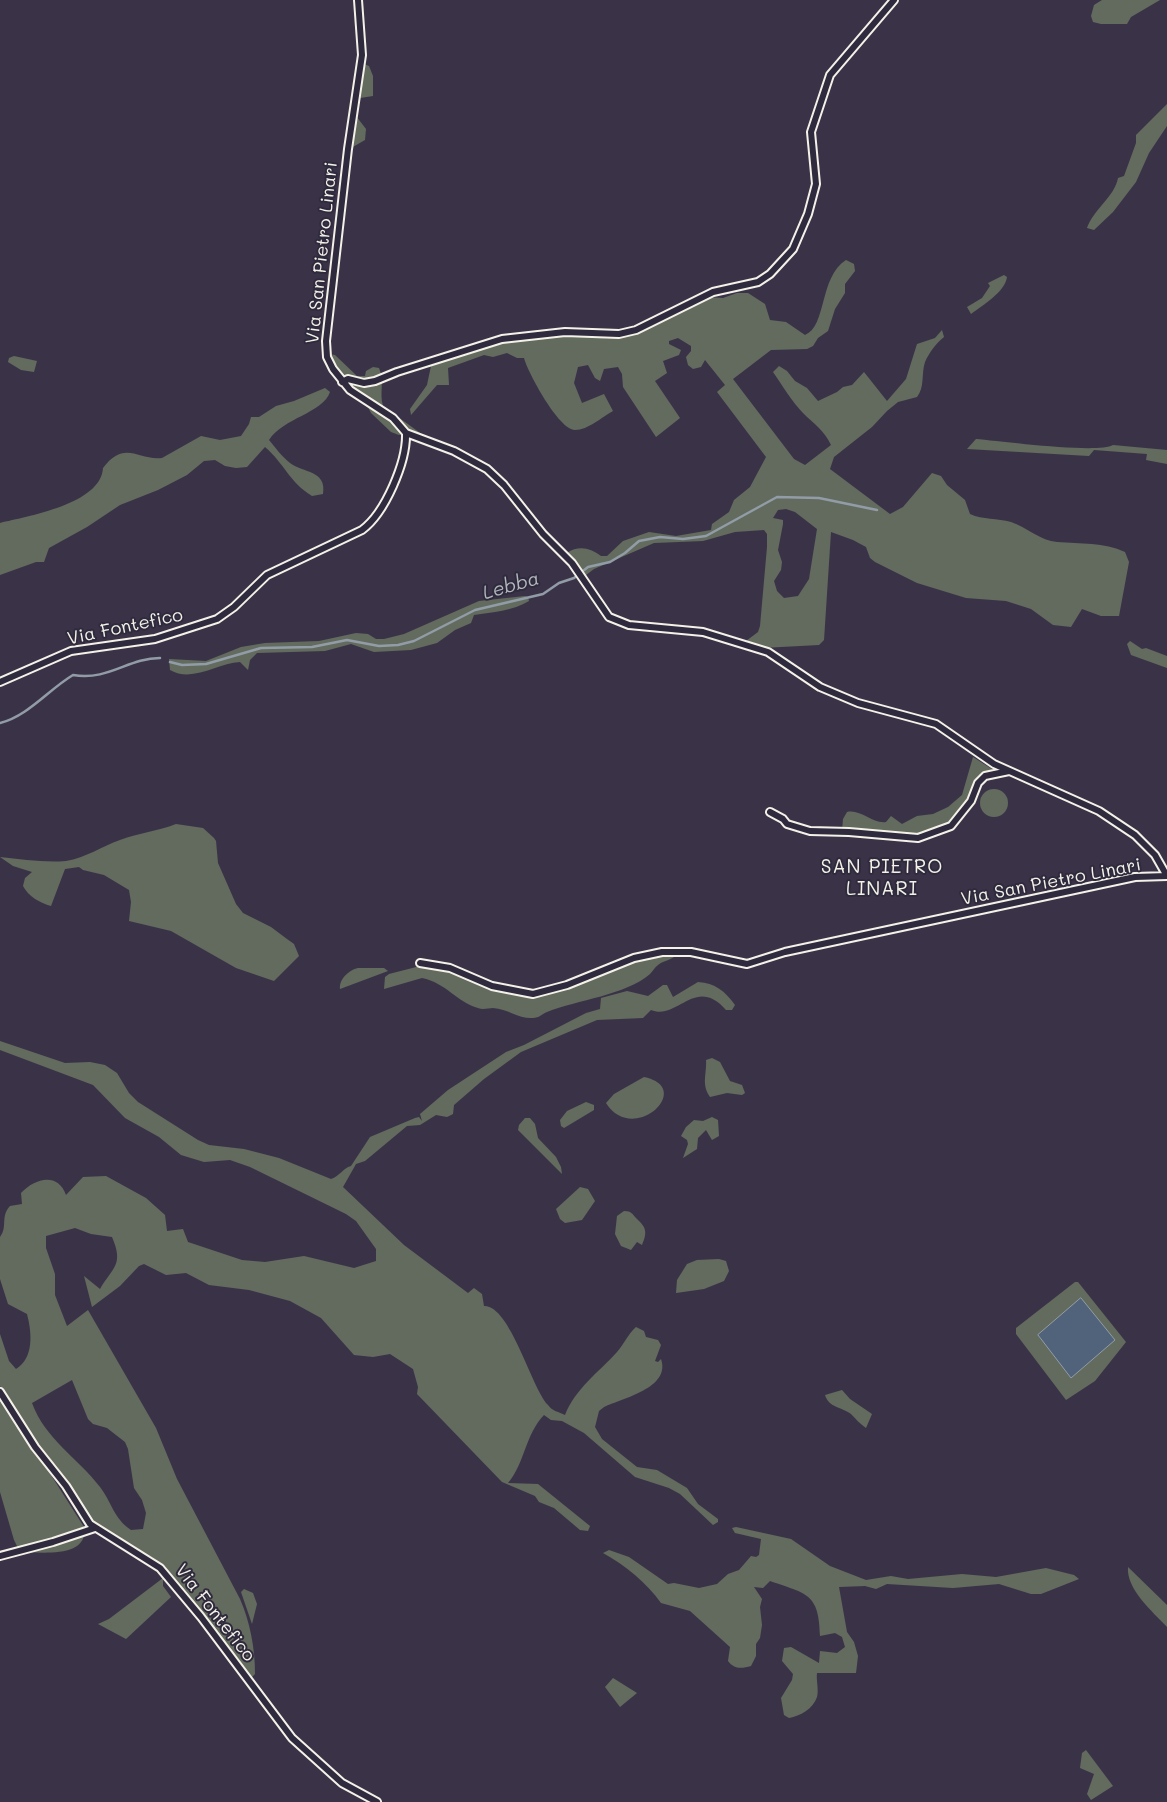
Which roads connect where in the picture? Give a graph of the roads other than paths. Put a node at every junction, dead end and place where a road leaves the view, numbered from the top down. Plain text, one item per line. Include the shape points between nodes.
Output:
1 (358, 0) edge
2 (894, 0) edge
3 (342, 382) junction
4 (406, 433) junction
5 (0, 682) edge
6 (1009, 770) junction
7 (770, 812) dead end
8 (1167, 876) edge
9 (420, 963) dead end
10 (0, 1392) edge
11 (95, 1528) junction
12 (0, 1556) edge
13 (377, 1802) edge

1 - 3 street, Via San Pietro Linari via 362,55 326,341 327,357
2 - 3 street via 830,75 811,132 816,184 808,214 793,249 770,274 758,282 713,292 636,330 619,334 565,332 502,339 375,381 364,383 348,379
3 - 4 street, Via San Pietro Linari via 393,418
4 - 5 street, Via Fontefico via 403,459 383,508 362,530 267,575 234,607 216,619 155,639 71,651
4 - 6 street, Via San Pietro Linari via 454,450 487,469 578,570 609,617 615,621 703,632 768,652 820,687 858,703 936,724 994,764
6 - 7 street via 985,776 952,826 918,838 810,831 787,824
6 - 8 street, Via San Pietro Linari via 1072,797 1135,835 1155,855
8 - 9 street, Via San Pietro Linari via 1135,877 785,952 748,964 691,952 662,952 634,958 567,985 533,994 492,986 450,968
10 - 11 street, Via Fontefico via 35,1447
11 - 12 street
11 - 13 street, Via Fontefico via 160,1568 201,1616 292,1738 342,1783

